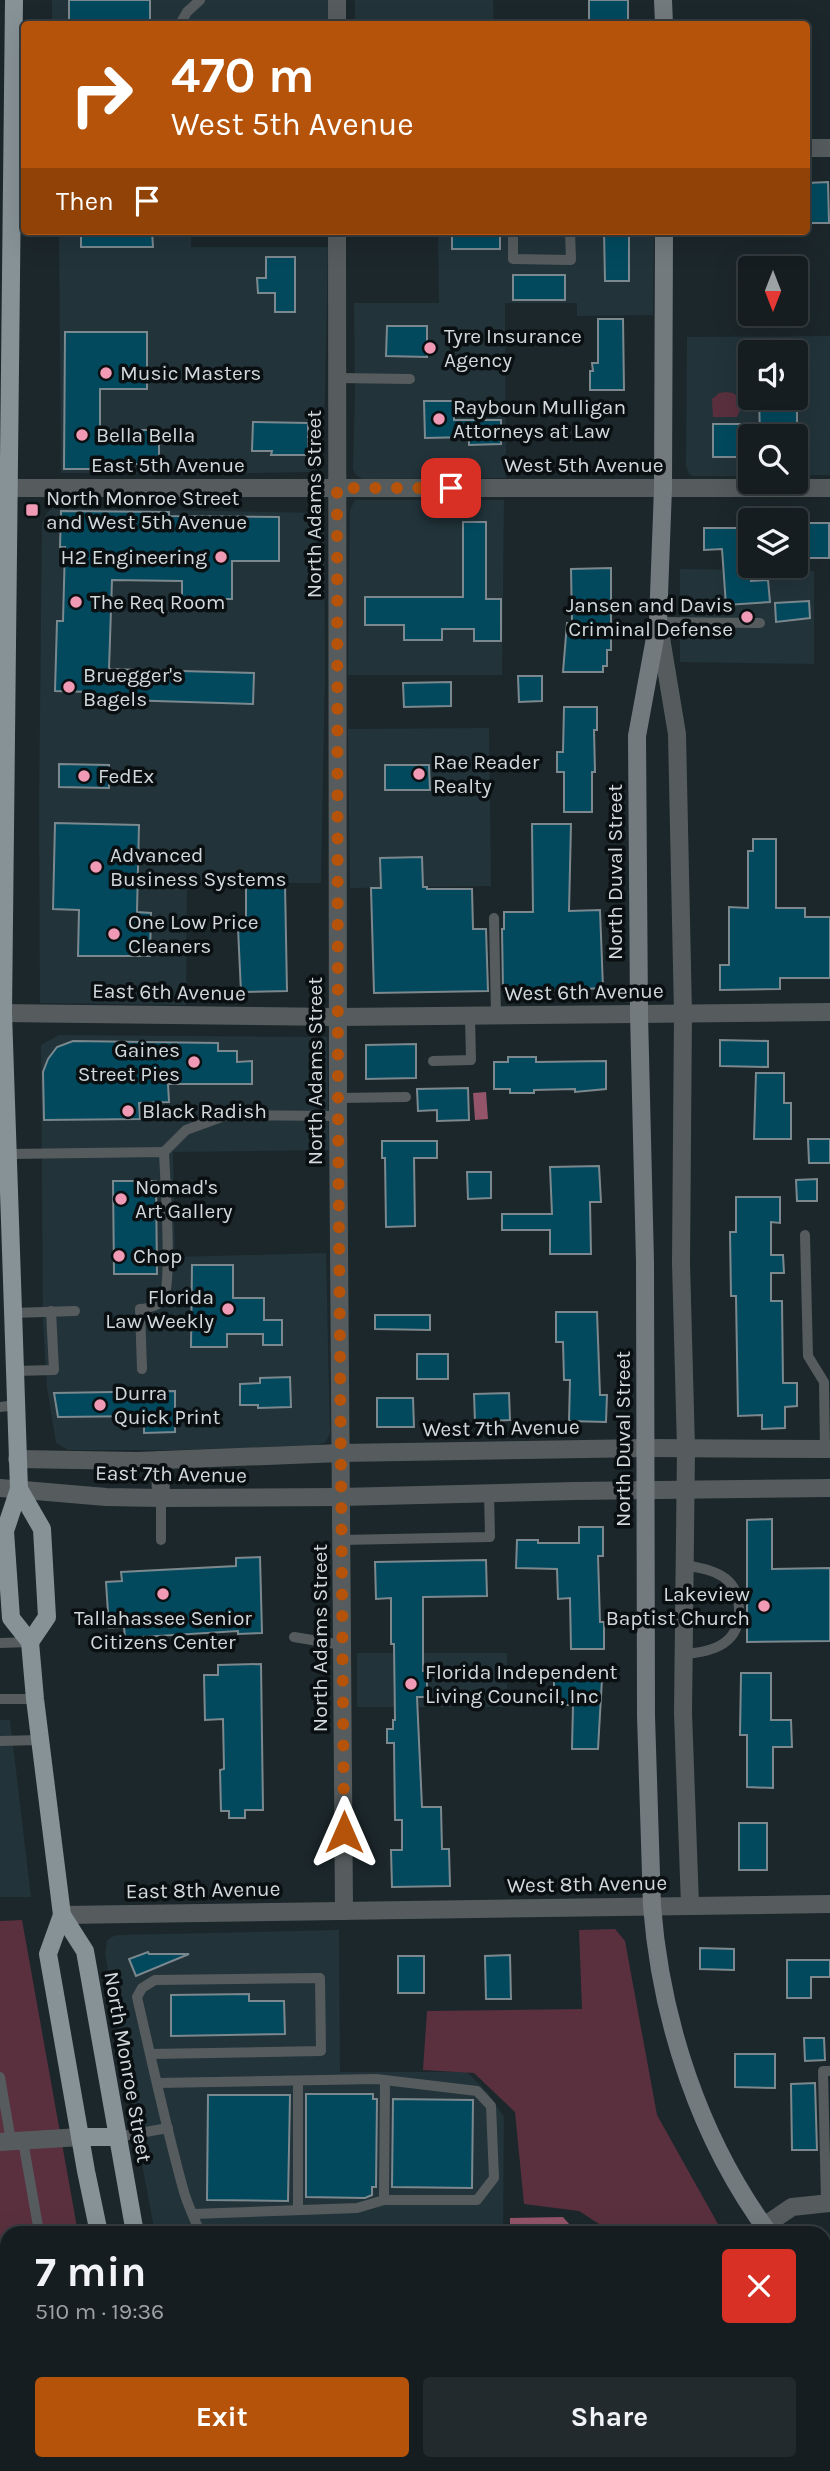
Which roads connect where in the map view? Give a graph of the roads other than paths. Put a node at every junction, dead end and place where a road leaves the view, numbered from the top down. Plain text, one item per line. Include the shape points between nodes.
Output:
1 (200, 0) edge
2 (337, 0) edge
3 (663, 0) edge
4 (9, 5) edge
5 (182, 21) edge
6 (337, 21) edge
7 (664, 21) edge
8 (7, 66) edge
9 (810, 148) edge
10 (830, 148) edge
11 (13, 150) edge
12 (6, 222) edge
13 (337, 235) edge
14 (513, 235) edge
15 (570, 235) edge
16 (664, 235) edge
17 (6, 294) edge
18 (337, 379) junction
19 (410, 379) dead end
20 (5, 488) edge
21 (337, 488) junction
22 (663, 488) junction
23 (830, 488) edge
24 (658, 622) junction
25 (760, 622) dead end
26 (4, 625) edge
27 (4, 693) edge
28 (2, 912) edge
29 (494, 918) dead end
30 (830, 1012) edge
31 (2, 1013) edge
32 (683, 1013) junction
33 (639, 1014) junction
34 (496, 1015) junction
35 (470, 1016) junction
36 (338, 1017) junction
37 (433, 1061) dead end
38 (406, 1097) dead end
39 (338, 1107) junction
40 (164, 1152) junction
41 (8, 1154) junction
42 (5, 1210) edge
43 (805, 1235) dead end
44 (6, 1277) edge
45 (51, 1311) junction
46 (75, 1311) dead end
47 (13, 1312) junction
48 (142, 1369) dead end
49 (15, 1371) junction
50 (8, 1406) edge
51 (646, 1448) junction
52 (686, 1448) junction
53 (827, 1449) edge
54 (341, 1453) junction
55 (18, 1459) junction
56 (160, 1460) junction
57 (0, 1488) edge
58 (830, 1488) edge
59 (19, 1489) junction
60 (647, 1489) junction
61 (686, 1489) junction
62 (489, 1492) junction
63 (341, 1497) junction
64 (160, 1498) junction
65 (161, 1539) dead end
66 (341, 1539) junction
67 (3, 1550) edge
68 (685, 1565) junction
69 (294, 1637) dead end
70 (30, 1642) junction
71 (0, 1643) edge
72 (342, 1645) junction
73 (684, 1654) junction
74 (0, 1699) edge
75 (35, 1699) junction
76 (40, 1740) junction
77 (0, 1741) edge
78 (830, 1904) edge
79 (690, 1905) junction
80 (652, 1906) junction
81 (344, 1911) junction
82 (62, 1915) junction
83 (150, 2054) junction
84 (830, 2071) edge
85 (0, 2077) edge
86 (298, 2081) junction
87 (385, 2081) junction
88 (158, 2084) junction
89 (169, 2127) junction
90 (79, 2137) junction
91 (117, 2137) junction
92 (11, 2141) edge
93 (384, 2200) junction
94 (828, 2203) edge
95 (298, 2210) junction
96 (193, 2214) junction
97 (37, 2226) edge
98 (98, 2226) edge
99 (134, 2226) edge
100 (197, 2226) edge
101 (763, 2226) edge
102 (771, 2226) edge

1 - 5 lane
2 - 6 street
3 - 7 main road
4 - 8 main road, North Monroe Street
8 - 11 main road, North Monroe Street
9 - 10 street
11 - 12 main road, North Monroe Street
12 - 17 main road, North Monroe Street
13 - 18 street, North Adams Street
14 - 15 lane via 513,259 571,260
16 - 22 main road, North Duval Street
17 - 20 main road, North Monroe Street
18 - 19 lane
18 - 21 street, North Adams Street
20 - 21 street, East 5th Avenue
20 - 26 main road, North Monroe Street
21 - 22 street, West 5th Avenue
21 - 36 street, North Adams Street
22 - 23 street, West 5th Avenue
22 - 24 main road, North Duval Street
24 - 25 lane
24 - 32 street, North Duval Street via 677,734
24 - 33 main road, North Duval Street via 637,736
26 - 27 main road, North Monroe Street
27 - 28 main road, North Monroe Street
28 - 31 main road, North Monroe Street
29 - 34 lane
30 - 32 street, West 6th Avenue
31 - 36 street, East 6th Avenue
31 - 41 main road, North Monroe Street
32 - 33 street, West 6th Avenue
32 - 52 street, North Duval Street via 681,1263
33 - 34 street, West 6th Avenue
33 - 51 main road, North Duval Street
34 - 35 street, West 6th Avenue
35 - 36 street, West 6th Avenue
35 - 37 lane via 471,1060
36 - 39 street, North Adams Street
38 - 39 lane
39 - 40 lane via 227,1115 186,1130
39 - 54 street, North Adams Street
40 - 41 lane
40 - 48 lane via 167,1272 164,1296 155,1306 141,1309
41 - 42 main road, North Monroe Street
42 - 44 main road, North Monroe Street
43 - 53 lane via 808,1356 824,1382
44 - 47 main road, North Monroe Street
45 - 46 lane
45 - 47 lane
45 - 49 lane via 54,1370
47 - 49 main road, North Monroe Street
49 - 50 main road, North Monroe Street
50 - 55 main road, North Monroe Street
51 - 52 street, West 7th Avenue
51 - 54 street, West 7th Avenue
51 - 60 main road, North Duval Street
52 - 53 street, West 7th Avenue
52 - 61 street, North Duval Street
54 - 56 street, East 7th Avenue
54 - 63 street, North Adams Street
55 - 56 street, East 7th Avenue
55 - 59 main road, North Monroe Street
56 - 64 street
57 - 59 street, East 7th Avenue
58 - 61 street
59 - 64 street, East 7th Avenue
59 - 67 main road, North Monroe Street
59 - 70 main road, North Monroe Street via 42,1529 47,1617
60 - 61 street
60 - 62 street
60 - 80 main road, North Duval Street via 646,1716
61 - 68 street, North Duval Street
62 - 63 street
62 - 66 lane via 490,1537
63 - 64 street, East 7th Avenue
63 - 66 street, North Adams Street
64 - 65 lane
66 - 72 street, North Adams Street
67 - 70 main road, North Monroe Street via 11,1618
68 - 73 street, North Duval Street
68 - 73 lane via 707,1569 729,1581 738,1597 740,1622 720,1646
69 - 72 lane
70 - 71 lane
70 - 75 main road, North Monroe Street
72 - 81 street, North Adams Street
73 - 79 street, North Duval Street
74 - 75 lane
75 - 76 main road, North Monroe Street
76 - 77 lane
76 - 82 main road, North Monroe Street
78 - 79 street, West 8th Avenue
79 - 80 street, West 8th Avenue
80 - 81 street, West 8th Avenue
80 - 101 main road, North Duval Street via 670,2014 694,2096 734,2182
81 - 82 street, East 8th Avenue
82 - 90 main road, North Monroe Street via 48,1954
82 - 91 main road, North Monroe Street via 85,1951
83 - 83 lane via 321,2052 320,1978 155,1980 137,1997
83 - 88 lane
84 - 94 lane via 823,2071
85 - 92 lane
86 - 87 lane
86 - 88 lane
86 - 95 lane
87 - 93 lane
87 - 93 lane via 477,2091 491,2106 494,2178 477,2200
88 - 89 lane
89 - 91 lane
89 - 96 lane
90 - 91 main road
90 - 92 street
90 - 98 main road, North Monroe Street
91 - 99 main road, North Monroe Street
92 - 97 lane
93 - 95 lane via 357,2208
94 - 102 street via 792,2207
95 - 96 lane
96 - 100 lane

